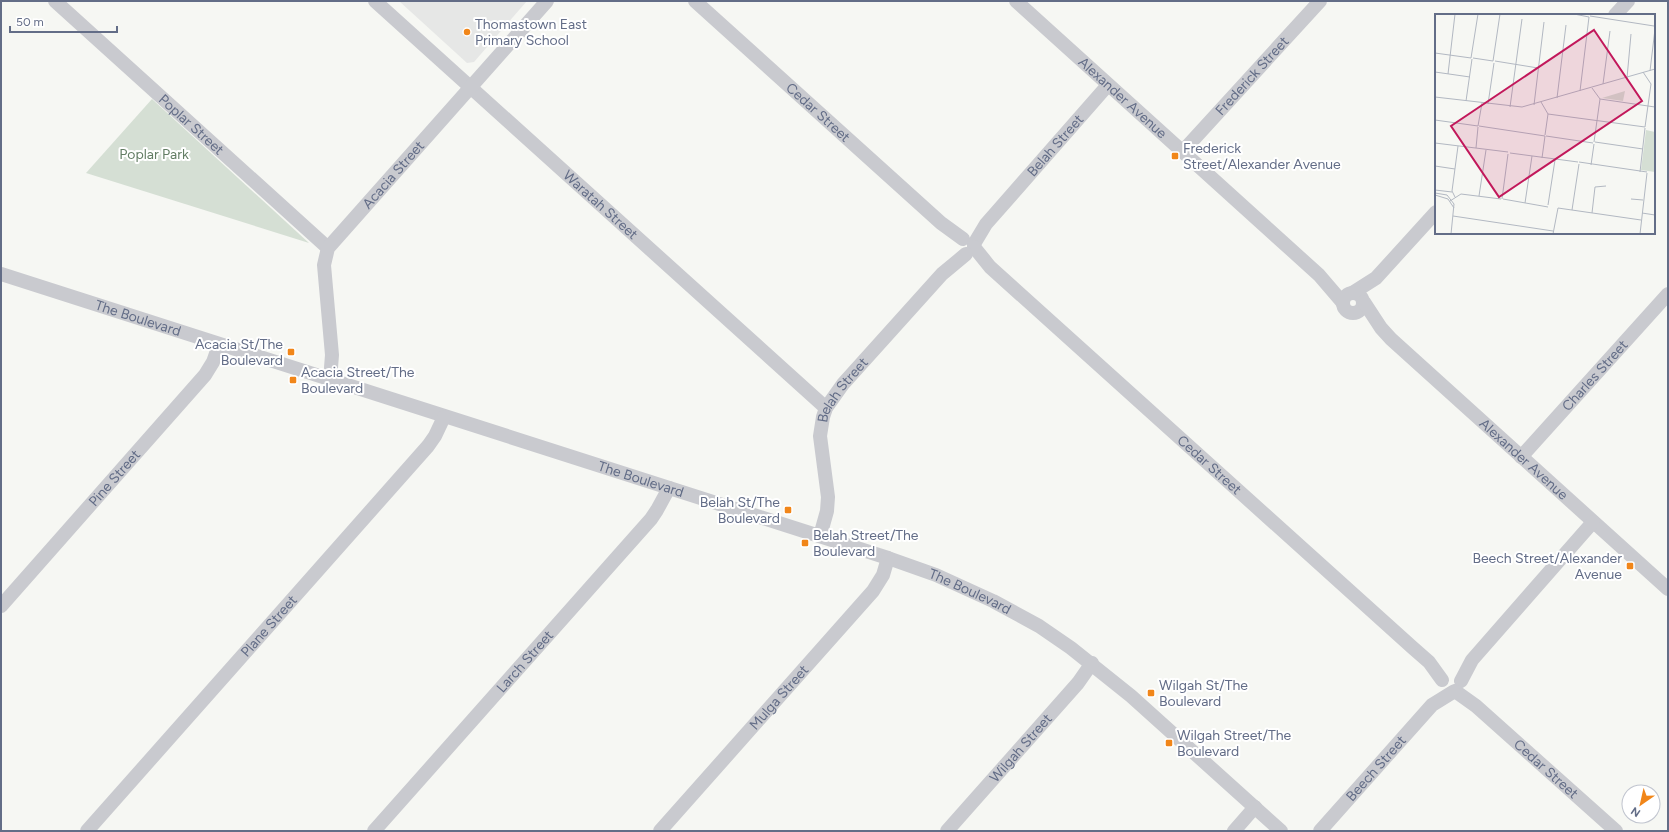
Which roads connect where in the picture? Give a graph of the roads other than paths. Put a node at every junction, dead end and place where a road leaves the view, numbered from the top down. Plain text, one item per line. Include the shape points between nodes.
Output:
1 (55, 1) edge
2 (375, 1) edge
3 (547, 1) edge
4 (695, 1) edge
5 (1016, 1) edge
6 (1320, 1) edge
7 (1628, 1) edge
8 (1616, 14) edge
9 (1108, 85) junction
10 (471, 88) junction
11 (1183, 152) junction
12 (1435, 213) edge
13 (966, 246) junction
14 (328, 248) junction
15 (1, 274) edge
16 (1668, 294) edge
17 (1355, 300) junction
18 (219, 345) junction
19 (330, 380) junction
20 (826, 408) junction
21 (444, 416) junction
22 (1521, 457) junction
23 (669, 488) junction
24 (1593, 522) junction
25 (820, 536) junction
26 (888, 558) junction
27 (1668, 589) edge
28 (1, 606) edge
29 (1092, 663) junction
30 (1452, 682) junction
31 (1255, 807) junction
32 (87, 831) edge
33 (374, 831) edge
34 (660, 831) edge
35 (947, 831) edge
36 (1234, 831) edge
37 (1281, 831) edge
38 (1320, 831) edge
39 (1616, 831) edge

1 - 14 street, Poplar Street
2 - 10 street, Waratah Street
3 - 10 street, Acacia Street
4 - 13 street, Cedar Street
5 - 9 street, Alexander Avenue
6 - 11 street, Frederick Street
7 - 8 street
9 - 11 street, Alexander Avenue
9 - 13 street, Belah Street
10 - 14 street, Acacia Street
10 - 20 street, Waratah Street
11 - 17 street, Alexander Avenue via 1319,275
12 - 17 street
13 - 20 street, Belah Street via 843,384
13 - 30 street, Cedar Street
14 - 19 street via 324,265 332,355
15 - 18 street, The Boulevard
16 - 22 street, Charles Street
17 - 22 street, Alexander Avenue via 1391,339
18 - 19 street, The Boulevard
18 - 28 street, Pine Street via 214,362 205,375
19 - 21 street, The Boulevard
20 - 25 street, Belah Street via 820,436 828,497
21 - 23 street, The Boulevard
21 - 32 street, Plane Street via 428,446
22 - 24 street, Alexander Avenue
23 - 25 street, The Boulevard
23 - 33 street, Larch Street via 651,519
24 - 27 street, Alexander Avenue
24 - 30 street, Beech Street
25 - 26 street, The Boulevard
26 - 29 street, The Boulevard via 936,575 994,601 1039,626
26 - 34 street, Mulga Street via 883,575 873,591
29 - 31 street, The Boulevard
29 - 35 street, Wilgah Street via 1078,683
30 - 38 street, Beech Street
30 - 39 street, Cedar Street
31 - 36 street
31 - 37 street, The Boulevard

